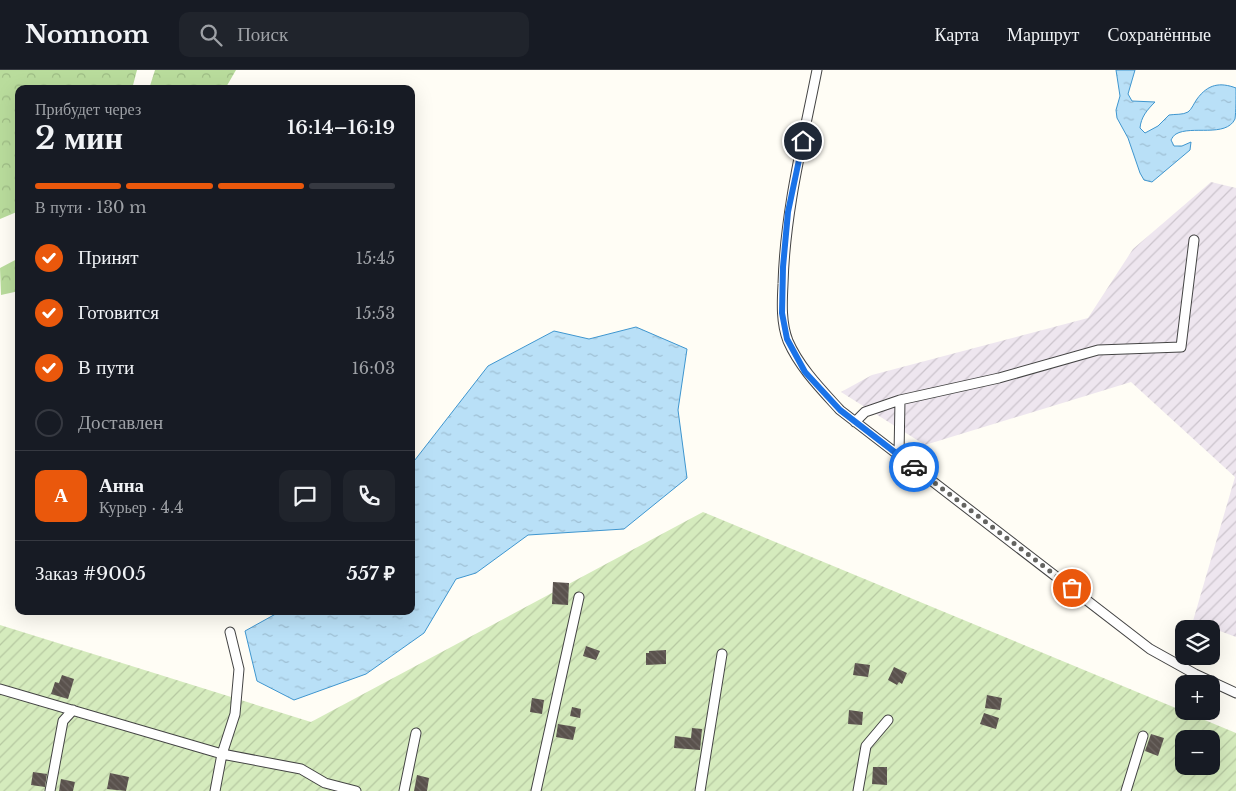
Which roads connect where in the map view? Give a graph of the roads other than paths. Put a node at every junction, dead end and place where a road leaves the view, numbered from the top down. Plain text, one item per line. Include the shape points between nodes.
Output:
1 (817, 70) edge
2 (1194, 240) dead end
3 (900, 400) junction
4 (855, 422) junction
5 (899, 455) junction
6 (579, 597) dead end
7 (230, 632) dead end
8 (722, 654) dead end
9 (0, 689) edge
10 (1236, 693) edge
11 (73, 710) junction
12 (888, 720) dead end
13 (416, 733) dead end
14 (1143, 736) dead end
15 (222, 754) junction
16 (50, 791) edge
17 (215, 791) edge
18 (356, 791) edge
19 (404, 791) edge
20 (536, 791) edge
21 (700, 791) edge
22 (858, 791) edge
23 (1126, 791) edge

1 - 4 lane via 788,212 782,313 787,339 805,372
2 - 3 lane via 1182,347 1098,350 999,378
3 - 4 lane via 865,412
3 - 5 lane
4 - 5 lane
5 - 10 lane via 1150,649
6 - 20 lane
7 - 15 lane via 239,669 234,714
8 - 21 lane
9 - 11 lane
11 - 15 lane
11 - 16 lane via 63,721
12 - 22 lane via 866,746
13 - 19 lane
14 - 23 lane
15 - 17 lane
15 - 18 lane via 301,769 325,783

